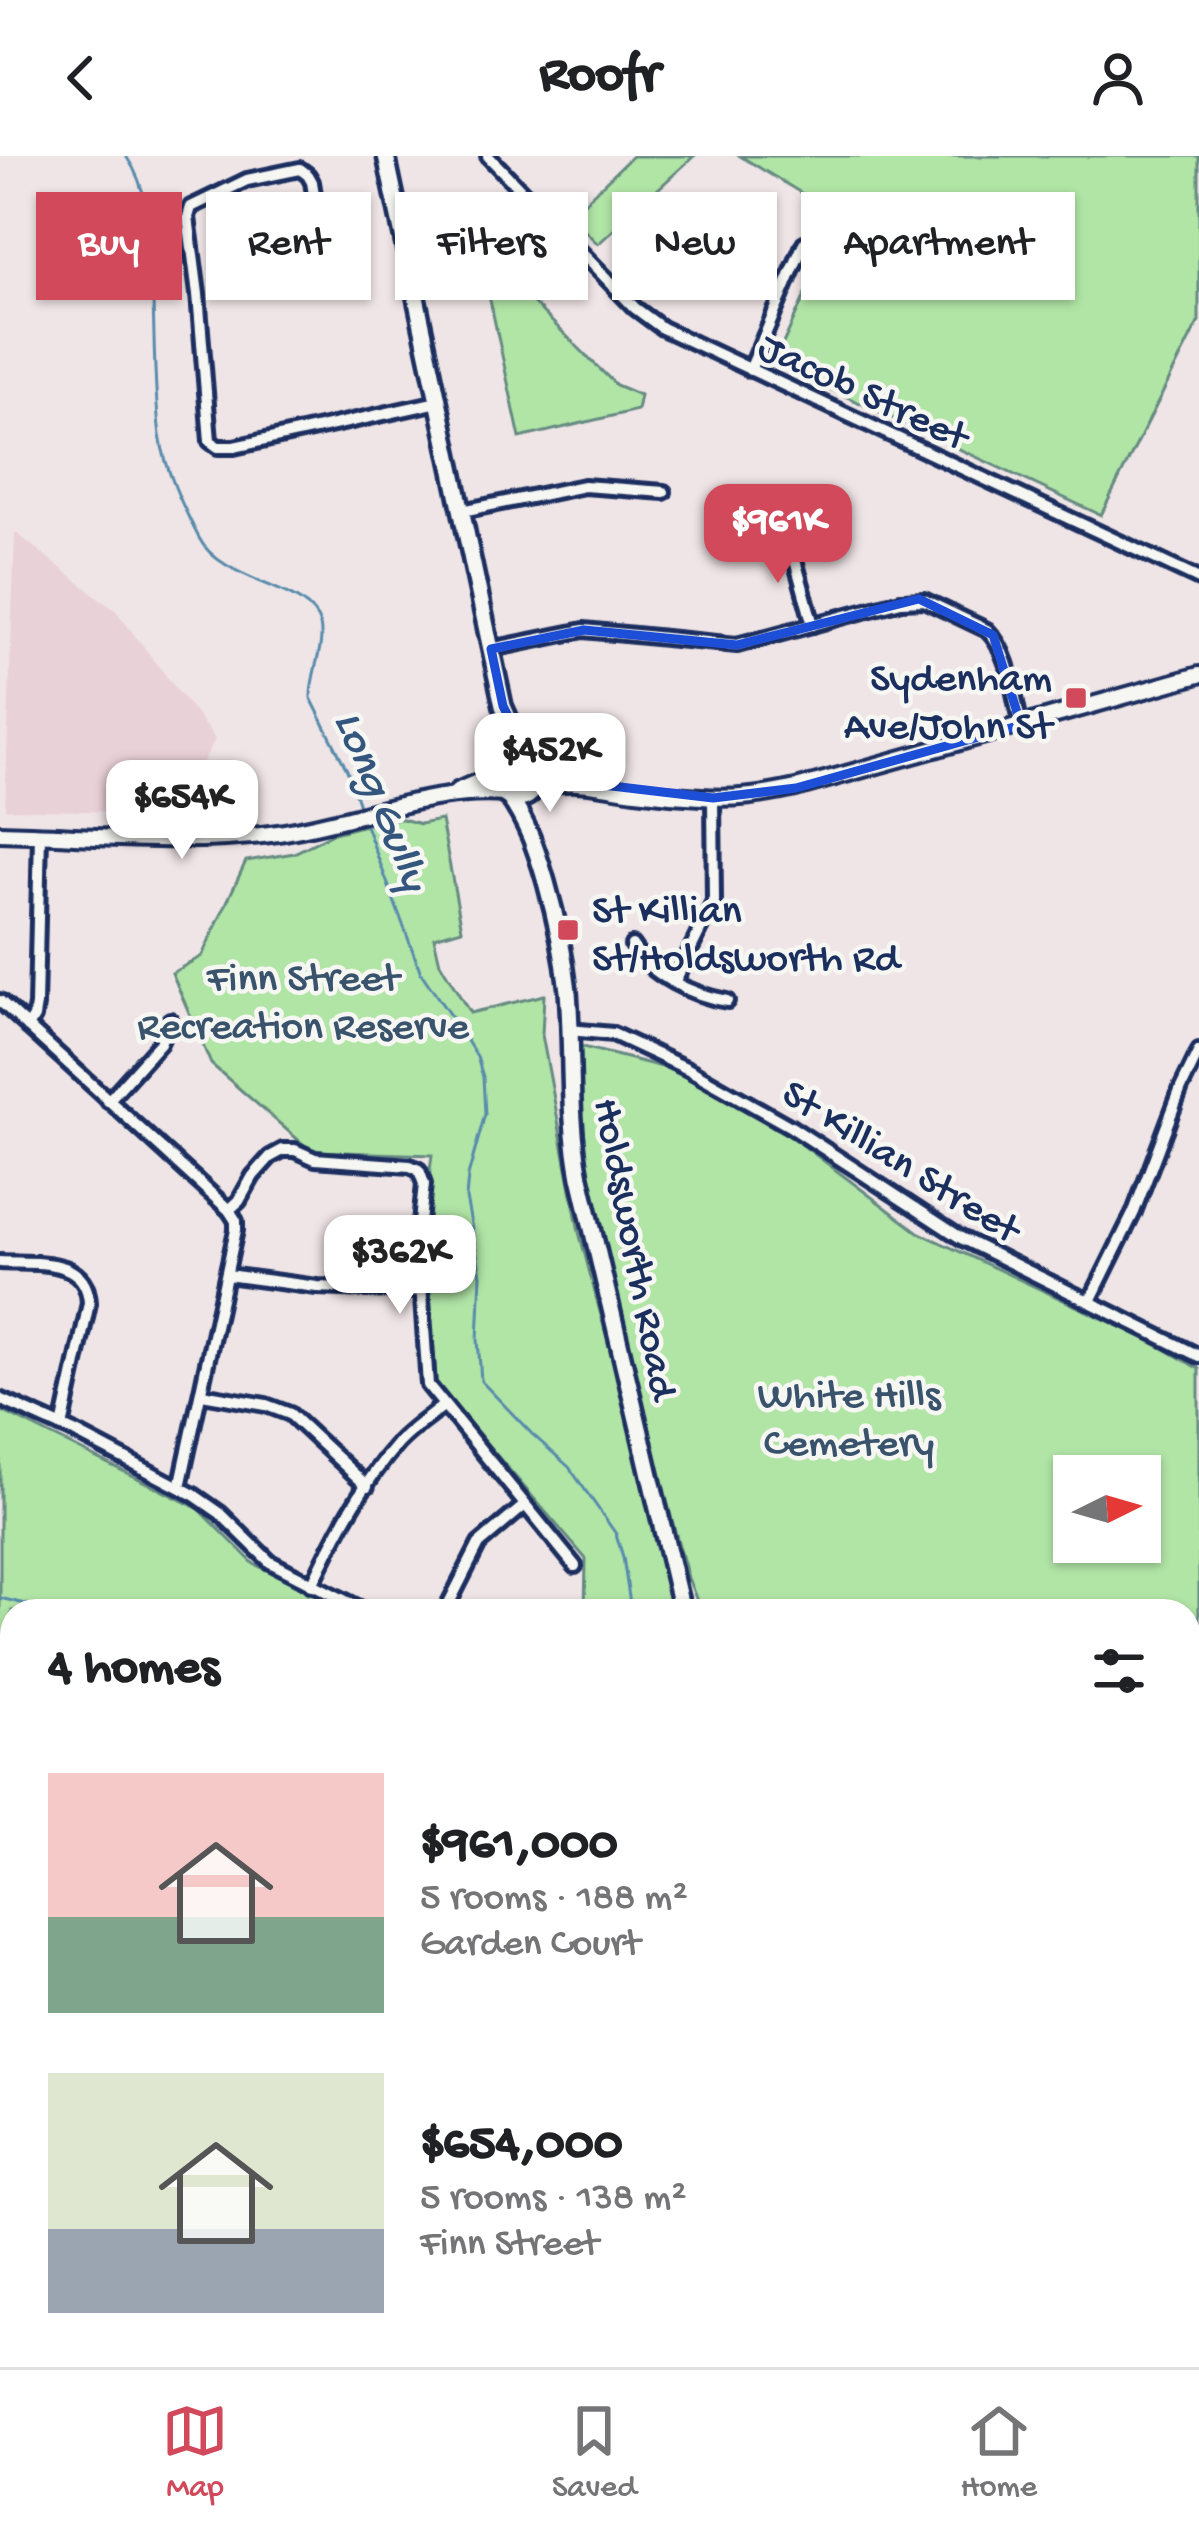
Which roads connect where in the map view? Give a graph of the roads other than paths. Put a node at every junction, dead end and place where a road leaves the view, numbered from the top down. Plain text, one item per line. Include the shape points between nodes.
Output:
1 (386, 156) edge
2 (488, 156) edge
3 (221, 192) edge
4 (314, 192) edge
5 (206, 199) edge
6 (801, 250) edge
7 (750, 370) junction
8 (438, 402) junction
9 (664, 492) dead end
10 (461, 511) junction
11 (788, 535) dead end
12 (1199, 578) edge
13 (813, 625) junction
14 (491, 649) junction
15 (1199, 675) edge
16 (503, 706) junction
17 (1021, 724) junction
18 (530, 764) junction
19 (500, 769) junction
20 (578, 782) junction
21 (532, 791) junction
22 (507, 795) junction
23 (442, 797) junction
24 (713, 798) junction
25 (0, 833) edge
26 (40, 834) junction
27 (540, 861) junction
28 (632, 945) dead end
29 (674, 981) junction
30 (0, 1001) edge
31 (728, 1001) dead end
32 (170, 1020) dead end
33 (28, 1027) junction
34 (569, 1030) junction
35 (1199, 1051) edge
36 (108, 1101) junction
37 (229, 1210) junction
38 (0, 1262) edge
39 (92, 1263) dead end
40 (79, 1275) junction
41 (226, 1275) junction
42 (421, 1291) junction
43 (1090, 1301) junction
44 (1199, 1356) edge
45 (202, 1394) junction
46 (0, 1399) edge
47 (443, 1406) junction
48 (62, 1427) junction
49 (367, 1486) junction
50 (181, 1487) junction
51 (525, 1505) junction
52 (575, 1566) dead end
53 (312, 1585) junction
54 (341, 1599) edge
55 (452, 1599) edge
56 (683, 1599) edge

1 - 8 main road
2 - 7 street, Jacob Street via 635,308
3 - 4 street via 300,170
5 - 8 street via 188,217 210,441 234,447
6 - 7 street
7 - 12 street, Jacob Street
8 - 10 main road
9 - 10 street via 584,486
10 - 14 main road
11 - 13 street
13 - 14 street via 737,645 578,631
13 - 17 street via 924,600 987,630 1001,648
14 - 16 main road
15 - 17 street
16 - 18 main road
16 - 19 main road
17 - 24 street via 796,788
18 - 19 main road via 517,759
18 - 20 street
18 - 21 main road
19 - 22 main road
19 - 23 street
20 - 21 street
20 - 24 street
21 - 22 main road
21 - 27 main road, Holdsworth Road
22 - 23 street
22 - 27 main road, Holdsworth Road
23 - 26 street via 233,838
24 - 29 street via 714,902
25 - 26 street
26 - 33 street via 36,1005
27 - 34 main road, Holdsworth Road via 561,946
28 - 29 street
29 - 31 street
30 - 33 street
32 - 36 street via 160,1043
33 - 36 street
34 - 43 street, St Killian Street via 620,1037 731,1092 961,1238
34 - 56 main road, Holdsworth Road via 577,1163
35 - 43 street
36 - 37 street
37 - 41 street via 236,1228
37 - 42 street via 283,1150 413,1166 424,1180
38 - 40 street via 63,1266
39 - 40 street
40 - 48 street via 89,1303
41 - 42 street
41 - 45 street
42 - 47 street via 427,1381
43 - 44 street, St Killian Street
45 - 49 street via 290,1414
45 - 50 street
46 - 48 street
47 - 49 street via 401,1440
47 - 51 street
48 - 50 street
49 - 53 street
50 - 53 street via 263,1557
51 - 52 street
51 - 55 street via 479,1544
53 - 54 street

